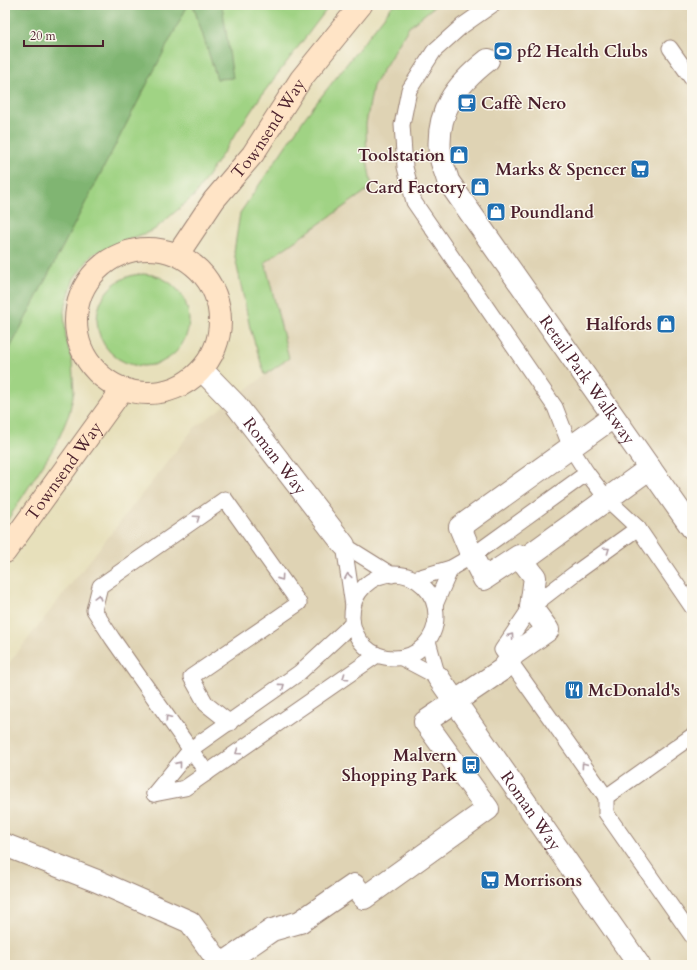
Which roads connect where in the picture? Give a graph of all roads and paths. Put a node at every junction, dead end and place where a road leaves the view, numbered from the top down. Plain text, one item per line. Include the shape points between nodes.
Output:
1 (361, 5) edge
2 (492, 5) edge
3 (670, 48) dead end
4 (488, 60) dead end
5 (692, 80) edge
6 (178, 254) junction
7 (202, 370) junction
8 (122, 390) junction
9 (614, 417) junction
10 (570, 448) junction
11 (650, 468) junction
12 (587, 472) junction
13 (607, 499) junction
14 (638, 528) junction
15 (692, 528) edge
16 (344, 545) junction
17 (5, 552) edge
18 (472, 556) junction
19 (523, 560) junction
20 (451, 568) junction
21 (392, 574) junction
22 (414, 578) junction
23 (435, 605) junction
24 (353, 606) junction
25 (531, 607) junction
26 (692, 607) edge
27 (352, 624) junction
28 (428, 641) junction
29 (377, 655) junction
30 (402, 658) junction
31 (509, 661) junction
32 (438, 677) junction
33 (455, 701) junction
34 (230, 723) junction
35 (692, 736) edge
36 (191, 749) junction
37 (207, 773) junction
38 (606, 797) junction
39 (5, 845) edge
40 (692, 936) edge
41 (221, 965) edge
42 (639, 965) edge

1 - 6 main road, Townsend Way via 301,79 253,154 214,200
2 - 10 lane via 462,26 434,51 409,90 402,125 405,167 414,202 555,407
3 - 5 lane
4 - 9 street, Retail Park Walkway via 468,75 451,96 440,122 440,155 448,180
6 - 7 main road via 198,267 209,280 219,302 220,337
6 - 8 main road via 149,248 128,251 105,262 86,282 78,299 78,345 90,367
7 - 8 main road via 190,382 162,394
7 - 16 street, Roman Way via 236,405
8 - 17 main road, Townsend Way
9 - 10 street
9 - 11 street, Retail Park Walkway
10 - 12 lane
10 - 18 street via 460,527
11 - 13 street
11 - 15 street, Retail Park Walkway
12 - 13 lane
12 - 18 lane
13 - 14 lane
13 - 19 street
25 -> 14 lane
14 - 26 lane
16 - 21 lane, Roman Way
24 -> 16 lane, Roman Way
18 - 19 street via 484,579 519,556
18 - 20 lane
19 - 25 street via 535,577
20 - 22 lane
20 - 23 lane
21 - 22 lane, Roman Way
21 - 24 lane, Roman Way via 369,582 359,592
22 - 23 lane via 429,593
23 - 28 lane via 436,624
24 - 27 lane, Roman Way
25 - 31 street via 548,630 514,654
27 - 29 lane, Roman Way via 361,643
34 -> 27 lane via 299,673
28 - 30 lane via 419,650
28 - 32 lane, Roman Way
29 - 30 lane, Roman Way
29 -> 37 lane
30 - 32 lane, Roman Way
31 - 33 street via 503,669
38 -> 31 lane
32 - 33 street, Roman Way
33 - 41 street via 424,722 488,809 364,898 354,885 300,922 272,930
33 - 42 street, Roman Way
34 - 36 lane
36 -> 34 lane via 94,610 100,586 224,499 298,603 191,677 206,704
35 - 38 lane
36 - 37 lane
37 -> 36 lane via 185,788 154,794
38 - 40 lane via 606,813
39 - 41 street via 97,881 190,922

